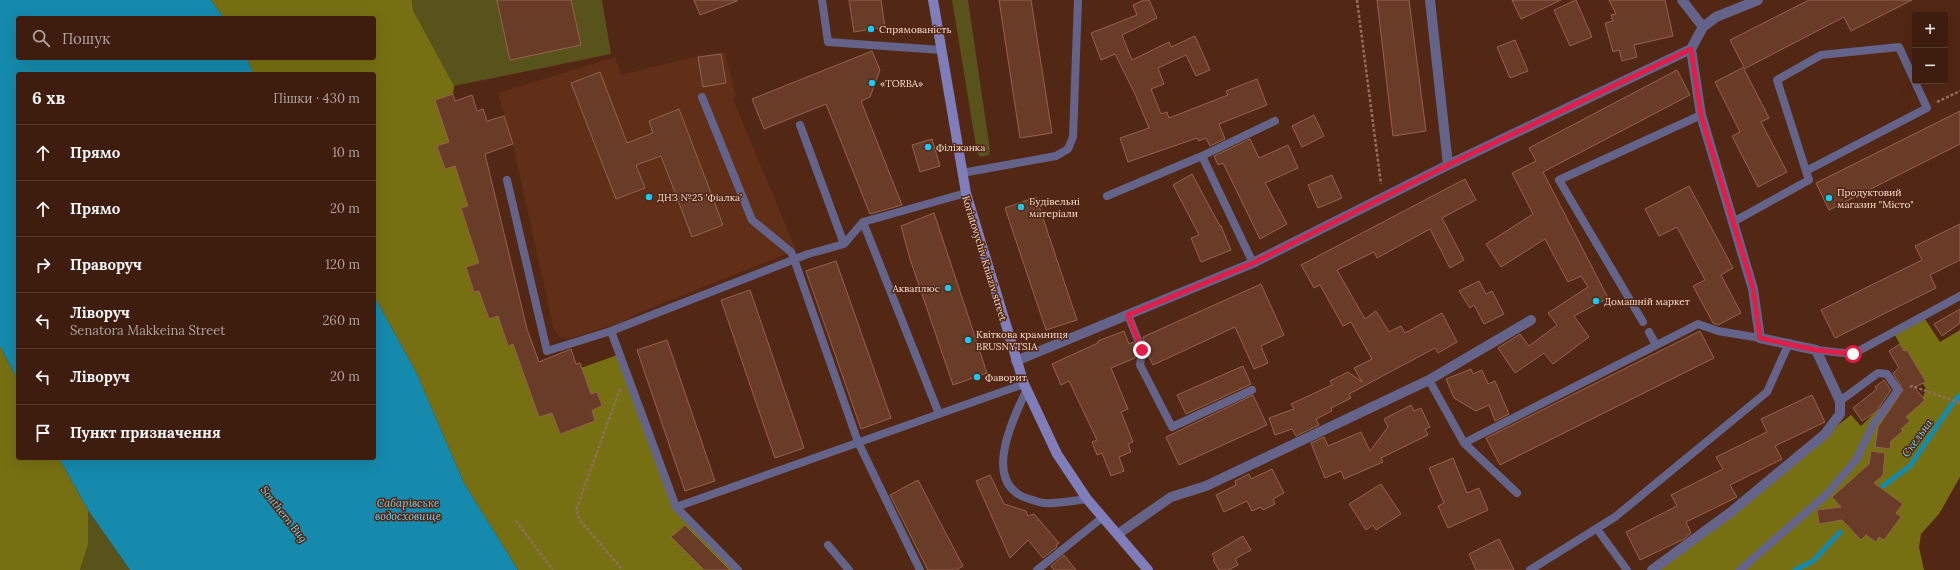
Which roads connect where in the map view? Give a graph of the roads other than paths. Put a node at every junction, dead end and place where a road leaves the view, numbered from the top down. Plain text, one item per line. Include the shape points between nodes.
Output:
1 (822, 0) edge
2 (933, 0) edge
3 (1078, 0) edge
4 (1430, 0) edge
5 (1682, 0) edge
6 (1758, 0) edge
7 (1703, 27) junction
8 (1691, 49) junction
9 (941, 50) junction
10 (702, 97) dead end
11 (1701, 115) junction
12 (1275, 121) dead end
13 (800, 125) dead end
14 (1202, 156) junction
15 (1448, 165) junction
16 (1806, 171) junction
17 (962, 172) junction
18 (507, 180) dead end
19 (966, 193) junction
20 (1107, 196) dead end
21 (863, 222) junction
22 (1733, 222) junction
23 (844, 244) junction
24 (794, 259) junction
25 (1253, 263) junction
26 (1960, 296) edge
27 (1128, 315) junction
28 (1531, 320) dead end
29 (1642, 322) dead end
30 (612, 331) junction
31 (1649, 332) dead end
32 (1760, 338) junction
33 (1788, 343) junction
34 (1656, 345) junction
35 (1816, 350) junction
36 (1016, 361) junction
37 (1429, 380) junction
38 (1026, 386) junction
39 (1252, 390) dead end
40 (1840, 401) junction
41 (939, 414) junction
42 (858, 442) junction
43 (1464, 443) junction
44 (1517, 493) dead end
45 (1087, 499) junction
46 (676, 507) junction
47 (1103, 517) junction
48 (1597, 529) junction
49 (1118, 534) junction
50 (828, 545) dead end
51 (738, 570) edge
52 (849, 570) edge
53 (920, 570) edge
54 (1037, 570) edge
55 (1148, 570) edge
56 (1530, 570) edge
57 (1627, 570) edge
58 (1652, 570) edge
59 (1740, 570) edge

1 - 9 lane via 828,42
2 - 9 main road, Koriatovychiv Kniaziv street
3 - 17 lane via 1073,137 1068,149 1056,156
4 - 15 street
5 - 7 street
6 - 7 street via 1716,17
7 - 8 street
8 - 11 street
8 - 15 street
9 - 17 main road, Koriatovychiv Kniaziv street
10 - 24 lane via 752,220 791,252
11 - 22 street
11 - 29 lane via 1559,180
12 - 14 lane
13 - 23 lane
14 - 20 lane
14 - 25 lane
15 - 25 street
16 - 16 lane via 1927,108 1899,47 1821,55 1777,80
16 - 22 lane via 1809,180
17 - 19 main road, Koriatovychiv Kniaziv street
18 - 30 lane via 547,352
19 - 21 lane
19 - 36 main road, Koriatovychiv Kniaziv street
21 - 23 lane
21 - 41 lane
22 - 32 street via 1753,288
23 - 24 lane
24 - 30 lane
24 - 42 lane
25 - 27 street
26 - 35 lane via 1853,354
27 - 36 street
27 - 39 lane via 1142,350 1140,365 1172,427
28 - 37 street
30 - 46 lane
31 - 34 lane
32 - 33 street
32 - 34 lane via 1718,331 1698,324
33 - 35 street
33 - 48 lane via 1767,392
34 - 43 lane
35 - 40 street
36 - 38 main road, Koriatovychiv Kniaziv street
37 - 43 lane
37 - 49 street via 1206,486 1171,497
38 - 41 lane
38 - 45 main road, Koriatovychiv Kniaziv street via 1057,454
38 - 45 lane via 1004,448 1004,472 1012,490 1043,504
40 - 58 street via 1840,414 1825,434 1731,512
40 - 59 lane via 1878,373 1887,374 1898,390 1873,425 1856,460 1827,494
41 - 42 lane
42 - 46 lane
42 - 53 lane
43 - 44 lane
45 - 47 main road, Koriatovychiv Kniaziv street
46 - 51 lane
47 - 49 main road, Koriatovychiv Kniaziv street
47 - 54 lane
48 - 56 lane
48 - 57 lane
49 - 55 main road, Koriatovychiv Kniaziv street
50 - 52 lane

